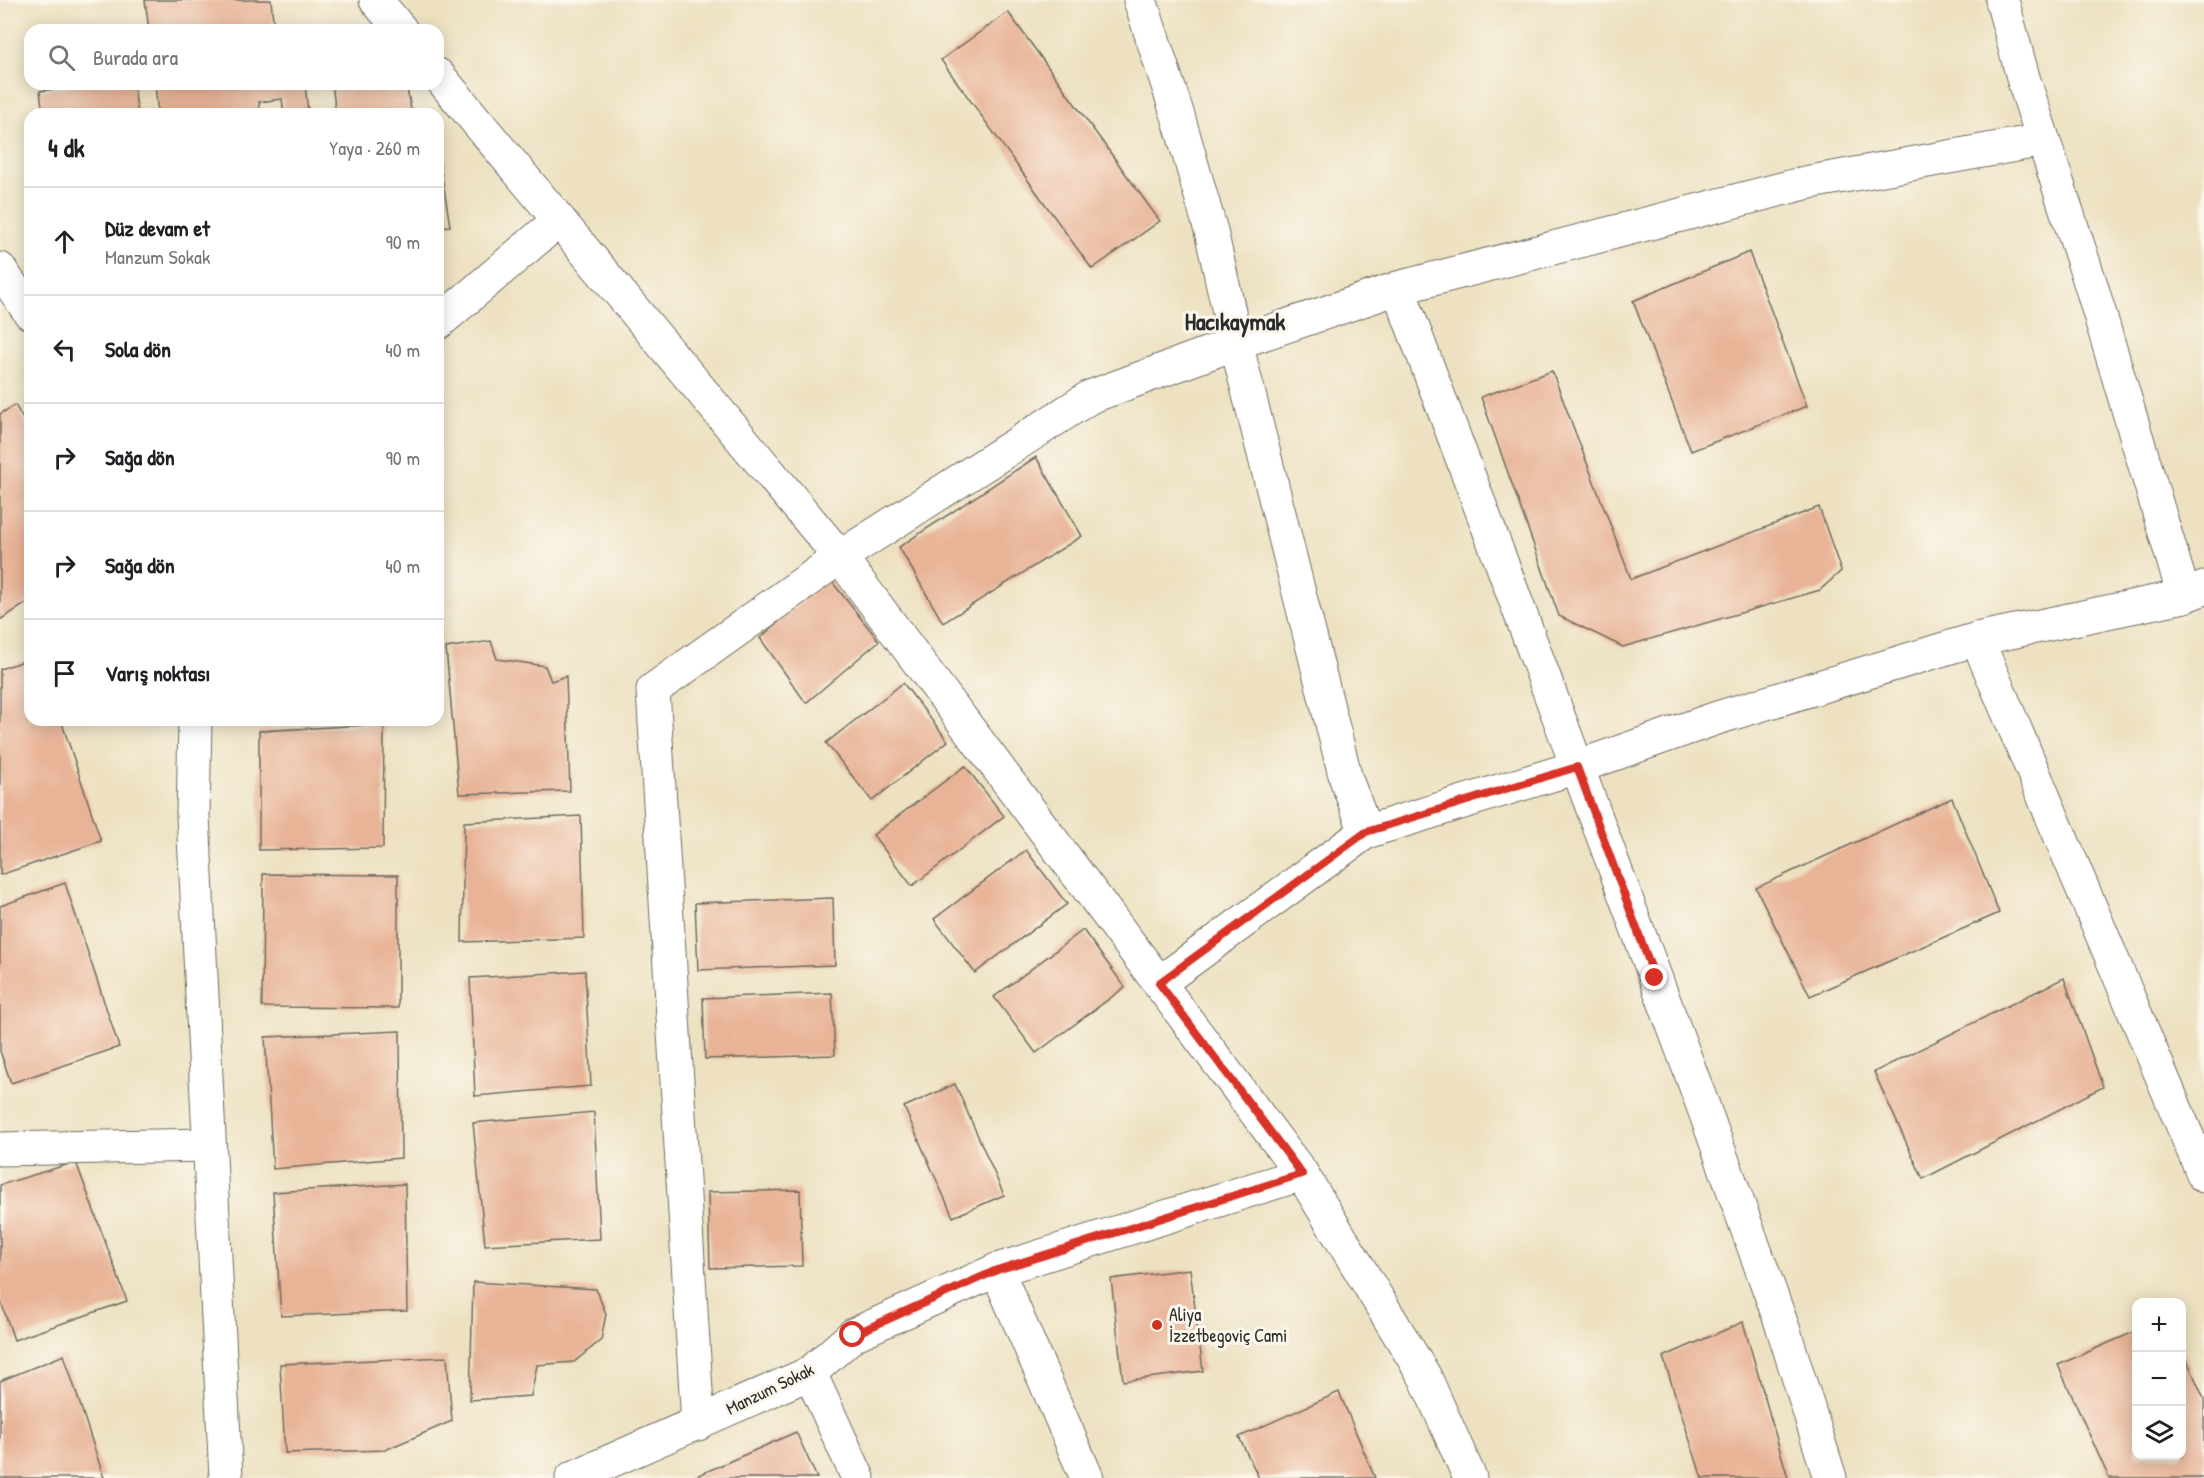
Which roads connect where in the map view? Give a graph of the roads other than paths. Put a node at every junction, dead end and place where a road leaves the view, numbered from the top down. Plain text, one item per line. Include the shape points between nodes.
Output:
1 (376, 0) edge
2 (1140, 0) edge
3 (2002, 0) edge
4 (396, 24) edge
5 (444, 82) edge
6 (2043, 140) junction
7 (559, 220) junction
8 (0, 268) edge
9 (1398, 288) junction
10 (24, 304) edge
11 (444, 318) edge
12 (1236, 343) junction
13 (840, 557) junction
14 (2194, 592) edge
15 (1977, 639) junction
16 (195, 726) edge
17 (1577, 767) junction
18 (1366, 832) junction
19 (1159, 983) junction
20 (209, 1145) junction
21 (0, 1149) edge
22 (1302, 1174) junction
23 (2204, 1176) edge
24 (997, 1270) junction
25 (810, 1374) junction
26 (698, 1424) junction
27 (226, 1478) edge
28 (572, 1478) edge
29 (858, 1478) edge
30 (1087, 1478) edge
31 (1470, 1478) edge
32 (1830, 1478) edge

1 - 4 street
2 - 12 street via 1178,116
3 - 6 street
5 - 7 street
6 - 9 street via 1804,183
6 - 14 street
7 - 11 street
7 - 13 street
8 - 10 street
9 - 12 street
9 - 17 street
12 - 13 street via 1090,397
12 - 18 street via 1346,779
13 - 19 street
13 - 26 street via 653,690
14 - 15 street
15 - 17 street via 1717,718
15 - 23 street
16 - 20 street via 193,815
17 - 18 street
17 - 32 street via 1779,1317
18 - 19 street
19 - 22 street
20 - 21 street
20 - 27 street
22 - 24 street, Manzum Sokak
22 - 31 street via 1425,1377
24 - 25 street, Manzum Sokak via 853,1335
24 - 30 street
25 - 26 street, Manzum Sokak
25 - 29 street
26 - 28 street, Manzum Sokak

